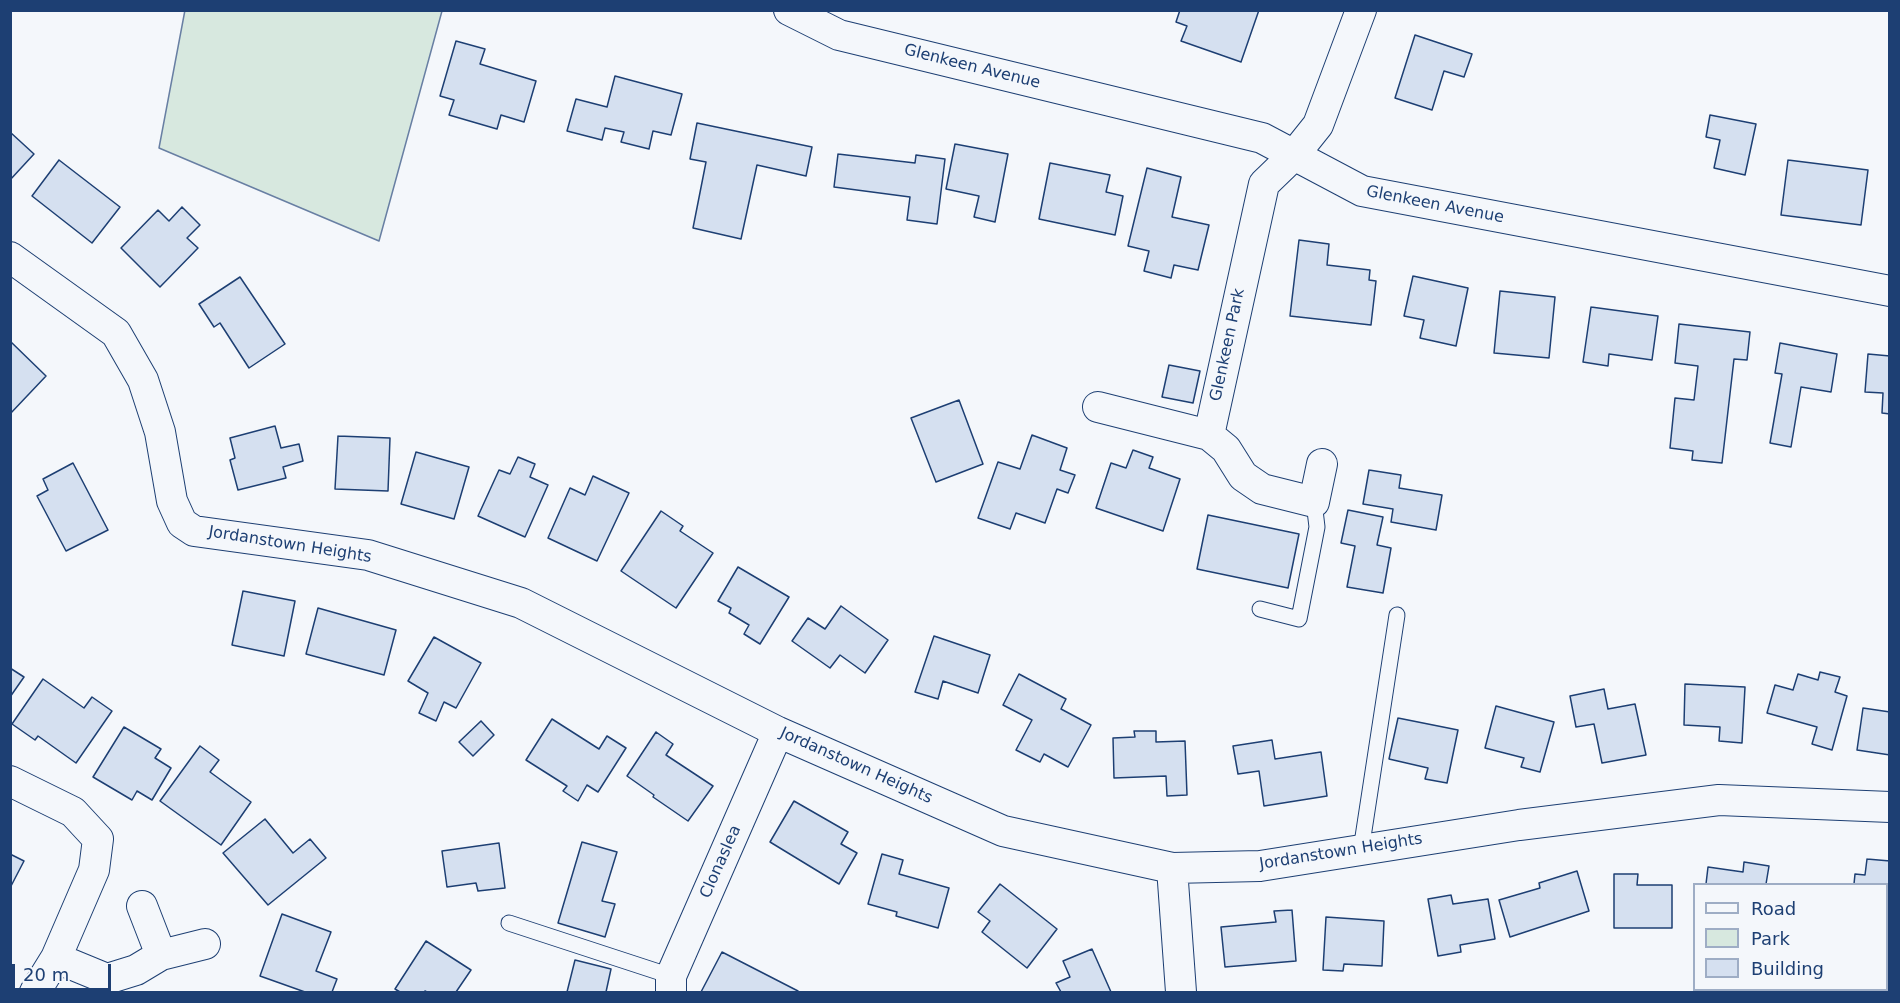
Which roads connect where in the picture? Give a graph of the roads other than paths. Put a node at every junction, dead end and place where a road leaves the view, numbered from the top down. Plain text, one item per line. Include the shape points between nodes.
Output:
1 (789, 10) edge
2 (1361, 10) edge
3 (1294, 156) junction
4 (10, 257) edge
5 (1890, 291) edge
6 (1098, 407) dead end
7 (1209, 435) junction
8 (1322, 464) dead end
9 (1314, 502) junction
10 (1260, 609) dead end
11 (1396, 615) dead end
12 (778, 732) junction
13 (10, 782) edge
14 (1890, 807) edge
15 (1361, 850) junction
16 (1172, 868) junction
17 (142, 906) dead end
18 (509, 922) dead end
19 (205, 944) dead end
20 (161, 955) junction
21 (56, 958) junction
22 (671, 984) edge
23 (36, 993) edge
24 (1180, 993) edge

1 - 3 street, Glenkeen Avenue via 839,35 1262,138
2 - 3 street, Glenkeen Park via 1318,125
3 - 5 street, Glenkeen Avenue via 1362,190
3 - 7 street, Glenkeen Park via 1264,184
4 - 12 street, Jordanstown Heights via 116,333 143,380 160,432 172,501 182,522 195,531 368,555 521,603
6 - 7 street
7 - 9 street via 1226,450 1243,476 1262,489
8 - 9 street
9 - 10 lane via 1317,527 1299,619
11 - 15 lane
12 - 16 street, Jordanstown Heights via 1004,831
12 - 22 street, Clonaslea
13 - 21 street via 73,812 98,839 94,870
14 - 15 street, Jordanstown Heights via 1719,800
15 - 16 street, Jordanstown Heights via 1260,866
16 - 24 street
17 - 20 street
18 - 22 lane
19 - 20 street
20 - 21 street via 136,970 107,979
21 - 23 street

